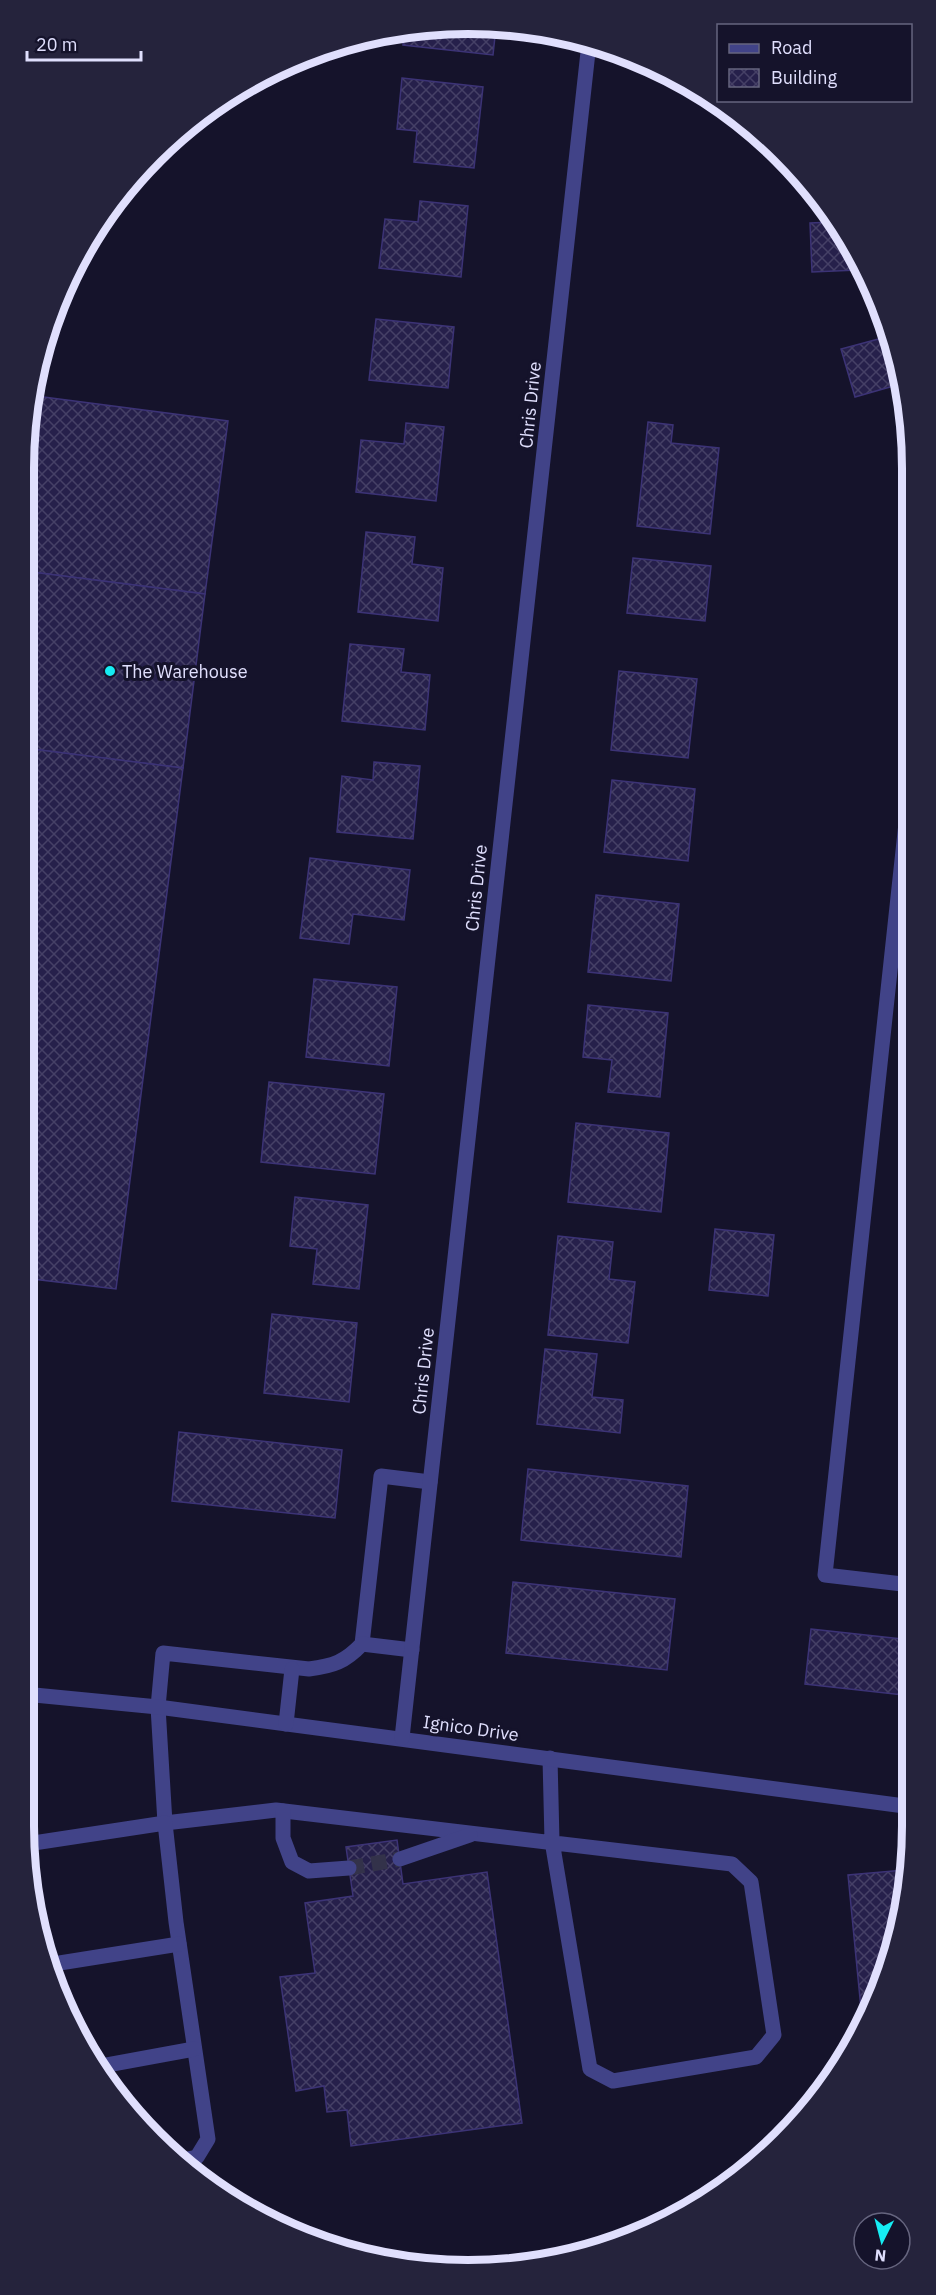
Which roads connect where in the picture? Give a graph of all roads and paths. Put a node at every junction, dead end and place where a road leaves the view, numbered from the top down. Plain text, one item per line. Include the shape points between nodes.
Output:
1 (588, 52) edge
2 (902, 860) edge
3 (430, 1482) junction
4 (902, 1584) edge
5 (362, 1644) junction
6 (412, 1650) junction
7 (292, 1669) junction
8 (34, 1695) edge
9 (158, 1707) junction
10 (286, 1724) junction
11 (402, 1738) junction
12 (550, 1758) junction
13 (902, 1806) edge
14 (283, 1811) junction
15 (165, 1823) junction
16 (476, 1833) junction
17 (552, 1841) junction
18 (35, 1843) edge
19 (400, 1859) tunnel mouth
20 (349, 1868) tunnel mouth
21 (179, 1944) junction
22 (57, 1963) edge
23 (194, 2049) junction
24 (106, 2065) edge
25 (189, 2159) edge

1 - 3 street, Chris Drive
2 - 4 street via 825,1575
3 - 5 street via 381,1476
3 - 6 street, Chris Drive
5 - 6 street
5 - 7 street via 348,1658 327,1667
6 - 11 street, Chris Drive
7 - 9 street via 163,1653
7 - 10 street
8 - 9 street, Ignico Drive
9 - 10 street, Ignico Drive
9 - 15 street
10 - 11 street, Ignico Drive
11 - 12 street, Ignico Drive
12 - 13 street, Ignico Drive
12 - 17 street
14 - 15 street
14 - 16 street
14 - 20 street via 284,1838 292,1862 309,1871
15 - 18 street
15 - 21 street
16 - 17 street
16 - 19 street
17 - 17 street via 590,2068 613,2080 756,2057 774,2035 751,1882 732,1864
21 - 22 street
21 - 23 street
23 - 24 street
23 - 25 street via 208,2139 196,2157

